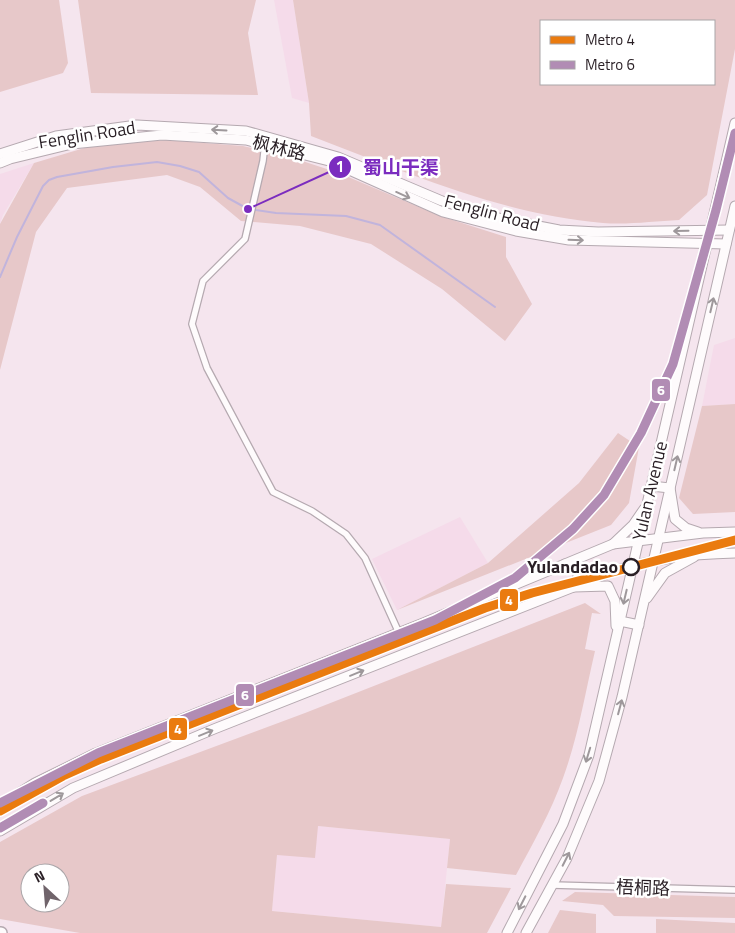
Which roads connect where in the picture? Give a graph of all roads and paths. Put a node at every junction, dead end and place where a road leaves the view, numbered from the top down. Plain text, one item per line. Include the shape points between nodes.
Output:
1 (735, 123) edge
2 (266, 140) junction
3 (0, 154) edge
4 (0, 163) edge
5 (735, 206) edge
6 (710, 230) junction
7 (730, 230) junction
8 (707, 244) junction
9 (726, 244) junction
10 (651, 486) junction
11 (670, 488) junction
12 (647, 503) junction
13 (735, 532) edge
14 (703, 533) junction
15 (659, 538) junction
16 (638, 541) junction
17 (613, 544) junction
18 (735, 553) edge
19 (700, 554) junction
20 (653, 561) junction
21 (565, 564) junction
22 (633, 565) junction
23 (574, 587) junction
24 (644, 603) junction
25 (620, 621) junction
26 (639, 626) junction
27 (399, 633) junction
28 (616, 638) junction
29 (0, 805) edge
30 (0, 831) edge
31 (552, 886) junction
32 (735, 890) edge
33 (507, 933) edge
34 (526, 933) edge

1 - 6 main road, Yulan Avenue
2 -> 3 main road, Fenglin Road via 246,131 137,125 56,136
2 - 4 main road, 枫林路 via 162,135 72,144
6 -> 2 main road, Fenglin Road via 559,230 498,218 442,200 338,157
2 -> 8 main road, 枫林路 via 329,161 443,212 516,231 569,240
2 - 27 street via 245,239 203,281 192,324 207,368 273,492 312,511 346,534 365,558
5 - 7 main road, Yulan Avenue
6 - 7 main road, Fenglin Road
6 - 8 main road, Yulan Avenue
7 - 9 main road, Yulan Avenue
8 - 9 main road, 枫林路
8 - 10 main road, Yulan Avenue
11 -> 9 main road, Yulan Avenue
10 - 11 main road
10 - 12 main road, Yulan Avenue
11 - 14 main road via 675,519 686,528
11 - 15 main road, Yulan Avenue
12 - 16 main road, Yulan Avenue
12 - 17 main road via 633,526
13 - 14 main road
14 - 15 main road
15 - 16 main road
15 - 20 main road, Yulan Avenue
16 - 17 main road
16 - 22 main road, Yulan Avenue
17 - 21 main road
18 - 19 main road
19 - 20 main road
19 - 24 main road via 666,573
20 - 22 main road
20 - 24 main road, Yulan Avenue
21 - 23 main road via 580,571
21 - 27 main road
22 - 23 main road
22 -> 25 main road, Yulan Avenue
23 - 28 main road via 608,586 615,601
30 -> 23 main road via 73,788
24 - 26 main road, Yulan Avenue
25 - 26 main road
25 - 28 main road, Yulan Avenue
31 -> 26 main road, Yulan Avenue via 599,781
27 - 29 main road via 96,753 35,783
28 -> 33 main road, Yulan Avenue via 589,755 563,824
31 - 32 street, 梧桐路
31 - 34 main road, Yulan Avenue

